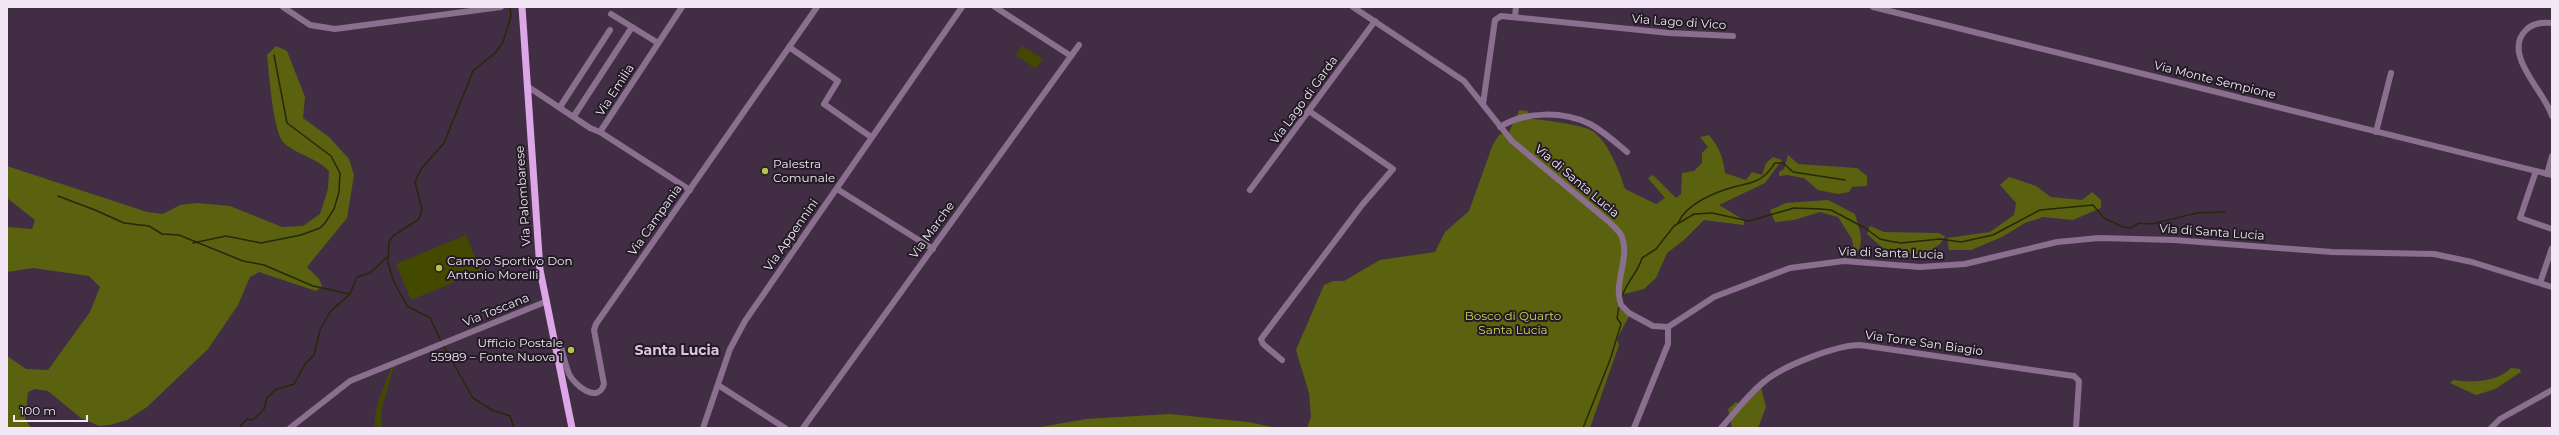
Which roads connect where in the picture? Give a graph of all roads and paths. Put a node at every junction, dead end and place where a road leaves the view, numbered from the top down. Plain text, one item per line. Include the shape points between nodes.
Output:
1 (283, 7) edge
2 (501, 7) edge
3 (522, 7) edge
4 (682, 7) edge
5 (817, 7) edge
6 (962, 7) edge
7 (995, 7) edge
8 (1353, 7) edge
9 (1516, 7) edge
10 (1872, 7) edge
11 (611, 14) dead end
12 (1515, 16) junction
13 (1375, 21) junction
14 (2552, 24) edge
15 (632, 27) junction
16 (610, 30) dead end
17 (1733, 36) dead end
18 (658, 44) junction
19 (1079, 45) dead end
20 (789, 47) junction
21 (1071, 56) junction
22 (2391, 73) dead end
23 (527, 86) junction
24 (1483, 104) junction
25 (560, 107) junction
26 (1309, 111) junction
27 (574, 116) junction
28 (2552, 116) edge
29 (1500, 127) junction
30 (600, 132) junction
31 (2376, 132) junction
32 (871, 136) junction
33 (1627, 152) dead end
34 (2552, 156) edge
35 (2536, 171) junction
36 (2550, 174) edge
37 (837, 189) junction
38 (690, 190) junction
39 (1250, 190) dead end
40 (2552, 229) edge
41 (2552, 248) edge
42 (933, 249) junction
43 (2540, 283) junction
44 (2552, 287) edge
45 (545, 302) junction
46 (1668, 327) junction
47 (553, 343) junction
48 (1282, 360) dead end
49 (718, 384) junction
50 (2552, 390) edge
51 (290, 428) edge
52 (572, 428) edge
53 (703, 428) edge
54 (785, 428) edge
55 (803, 428) edge
56 (1634, 428) edge
57 (1721, 428) edge
58 (2076, 428) edge
59 (2491, 428) edge

1 - 2 street via 310,25 335,29
3 - 23 main road, Via Palombarese
4 - 18 street, Via Emilia
5 - 20 street, Via Campania
6 - 32 street, Via Appennini
7 - 21 street
8 - 13 street, Via di Santa Lucia
9 - 12 street
10 - 31 street, Via Monte Sempione
11 - 15 street
12 - 17 street, Via Lago di Vico via 1669,33
12 - 24 street, Via Lago di Vico via 1501,16 1496,19
13 - 24 street, Via di Santa Lucia via 1464,81
13 - 26 street, Via Lago di Garda
14 - 28 street via 2542,23 2530,27 2522,36 2520,45 2525,71 2546,99
15 - 18 street
15 - 27 street
16 - 25 street
18 - 30 street, Via Emilia
19 - 21 street, Via Marche
20 - 32 street via 838,81 824,104
20 - 38 street, Via Campania
21 - 42 street, Via Marche
22 - 31 street
23 - 25 street, Via Emilia
23 - 45 main road, Via Palombarese via 538,249
24 - 29 street, Via di Santa Lucia
25 - 27 street, Via Emilia
26 - 39 street, Via Lago di Garda
26 - 48 street via 1393,169 1362,205 1261,339 1263,344
27 - 30 street, Via Emilia
29 - 33 street via 1514,119 1527,116 1573,119 1596,128
29 - 46 street, Via di Santa Lucia via 1512,141 1620,233 1623,243 1620,304 1629,313 1653,326
30 - 38 street
31 - 35 street, Via Monte Sempione
32 - 37 street, Via Appennini
34 - 36 street
35 - 36 street, Via Monte Sempione
35 - 40 street via 2520,218
37 - 42 street
37 - 49 street, Via Appennini via 739,325
38 - 47 street, Via Campania via 595,326 604,384 601,390 589,393 572,378 560,343
41 - 43 street
42 - 55 street, Via Marche
43 - 44 street, Via di Santa Lucia
43 - 46 street, Via di Santa Lucia via 2434,254 2332,252 2174,240 2088,238 2050,243 1965,264 1920,267 1844,261 1790,268 1719,294
45 - 47 main road, Via Palombarese
45 - 51 street, Via Toscana via 372,371 346,384
46 - 56 street via 1668,344
47 - 52 main road, Via Palombarese
49 - 53 street, Via Appennini
49 - 54 street
50 - 59 street via 2500,419
57 - 58 street, Via Torre San Biagio via 1744,400 1768,378 1829,350 1860,345 2074,376 2079,381

